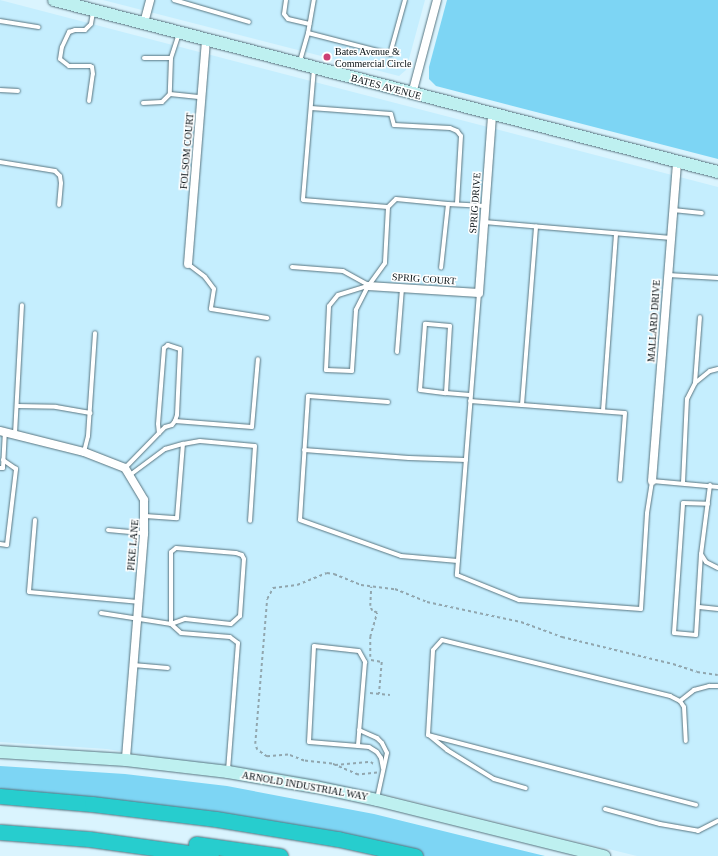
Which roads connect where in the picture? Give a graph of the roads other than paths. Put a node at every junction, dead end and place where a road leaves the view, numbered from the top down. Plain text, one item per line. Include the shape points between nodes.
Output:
1 (150, 0) edge
2 (174, 0) edge
3 (286, 0) edge
4 (314, 0) edge
5 (405, 0) edge
6 (437, 0) edge
7 (60, 1) edge
8 (81, 3) edge
9 (94, 10) junction
10 (0, 21) edge
11 (249, 22) dead end
12 (144, 23) junction
13 (309, 24) junction
14 (39, 27) dead end
15 (179, 33) junction
16 (308, 33) junction
17 (206, 40) junction
18 (144, 58) dead end
19 (171, 58) junction
20 (299, 64) junction
21 (314, 68) junction
22 (0, 90) edge
23 (18, 91) dead end
24 (170, 94) junction
25 (412, 94) junction
26 (201, 97) junction
27 (89, 101) dead end
28 (143, 103) dead end
29 (311, 108) junction
30 (492, 114) junction
31 (677, 161) junction
32 (0, 162) edge
33 (718, 172) edge
34 (448, 204) junction
35 (457, 204) junction
36 (59, 205) dead end
37 (485, 206) junction
38 (388, 207) junction
39 (673, 210) junction
40 (702, 213) dead end
41 (484, 222) junction
42 (536, 227) junction
43 (616, 233) junction
44 (671, 238) junction
45 (188, 264) joint
46 (292, 267) dead end
47 (441, 268) dead end
48 (668, 275) junction
49 (718, 278) edge
50 (368, 286) junction
51 (402, 288) junction
52 (479, 293) junction
53 (22, 305) dead end
54 (700, 317) dead end
55 (267, 318) dead end
56 (95, 333) dead end
57 (397, 352) dead end
58 (258, 359) dead end
59 (718, 369) edge
60 (695, 383) junction
61 (446, 393) junction
62 (470, 396) junction
63 (470, 401) junction
64 (388, 402) dead end
65 (522, 405) junction
66 (17, 406) junction
67 (603, 411) junction
68 (90, 413) junction
69 (175, 421) junction
70 (3, 431) edge
71 (159, 433) junction
72 (15, 434) junction
73 (183, 444) junction
74 (304, 450) junction
75 (84, 452) junction
76 (3, 460) junction
77 (466, 460) junction
78 (0, 468) edge
79 (125, 468) junction
80 (130, 475) junction
81 (620, 480) dead end
82 (652, 482) junction
83 (683, 483) junction
84 (710, 485) junction
85 (718, 486) edge
86 (708, 504) junction
87 (145, 516) junction
88 (35, 520) dead end
89 (250, 520) dead end
90 (108, 530) dead end
91 (144, 534) junction
92 (0, 544) edge
93 (701, 554) junction
94 (458, 561) junction
95 (718, 568) edge
96 (138, 602) junction
97 (699, 607) junction
98 (718, 609) edge
99 (101, 613) dead end
100 (136, 620) junction
101 (171, 624) junction
102 (133, 665) junction
103 (168, 668) dead end
104 (718, 686) edge
105 (680, 701) junction
106 (359, 730) junction
107 (428, 735) junction
108 (686, 741) dead end
109 (358, 746) junction
110 (0, 752) edge
111 (126, 760) junction
112 (383, 771) junction
113 (228, 772) junction
114 (526, 788) dead end
115 (0, 796) edge
116 (377, 800) junction
117 (696, 805) dead end
118 (605, 809) dead end
119 (718, 821) edge
120 (0, 832) edge
121 (89, 839) junction
122 (211, 856) edge
123 (280, 856) edge
124 (415, 856) edge
125 (604, 856) edge

1 - 12 street
2 - 11 lane
3 - 13 lane via 284,14 288,19
4 - 13 lane
5 - 16 lane via 390,54
6 - 25 street
7 - 8 street, BATES AVENUE
8 - 9 street, BATES AVENUE
9 - 12 street, BATES AVENUE
9 - 27 lane via 91,24 85,30 69,32 60,59 69,66 92,67
10 - 14 lane
12 - 15 street, BATES AVENUE
13 - 16 lane
15 - 17 street, BATES AVENUE
15 - 19 lane
16 - 20 lane
17 - 20 street, BATES AVENUE
17 - 26 street, FOLSOM COURT
18 - 19 lane
19 - 24 lane
20 - 21 street, BATES AVENUE
21 - 25 street, BATES AVENUE
21 - 29 lane
22 - 23 lane
24 - 26 lane
24 - 28 lane via 162,102
25 - 30 street, BATES AVENUE
26 - 45 street, FOLSOM COURT
29 - 35 lane via 391,114 394,125 450,128 457,131 461,136
29 - 38 lane via 303,200
30 - 31 street, BATES AVENUE
30 - 37 street, SPRIG DRIVE
31 - 33 street, BATES AVENUE
31 - 39 street, MALLARD DRIVE
32 - 36 lane via 55,171 60,176
34 - 35 lane
34 - 38 lane via 396,199
34 - 47 lane
35 - 37 lane
37 - 41 street, SPRIG DRIVE
38 - 50 lane via 385,263
39 - 40 lane
39 - 44 street, MALLARD DRIVE
41 - 42 lane
41 - 52 street, SPRIG DRIVE
42 - 43 lane
42 - 65 lane
43 - 44 lane
43 - 67 lane
44 - 48 street, MALLARD DRIVE
45 - 55 lane via 205,277 214,290 211,309
46 - 50 lane via 343,271
48 - 49 lane
48 - 82 street, MALLARD DRIVE
50 - 50 lane via 338,295 329,306 326,370 352,371 356,310
50 - 51 street, SPRIG COURT
51 - 52 street, SPRIG COURT
51 - 57 lane
52 - 62 lane
53 - 66 lane
54 - 60 lane
56 - 68 lane
58 - 69 lane via 252,427
59 - 60 lane via 710,371
60 - 83 lane via 687,399
61 - 61 lane via 450,326 425,324 420,390
61 - 62 lane
62 - 63 lane
63 - 65 lane
63 - 77 lane
64 - 74 lane via 308,396
65 - 67 lane
66 - 68 lane via 56,407
66 - 72 lane
67 - 81 lane via 625,412
68 - 75 lane
69 - 71 lane
69 - 71 lane via 180,349 168,345 164,348
70 - 72 street
70 - 76 lane
71 - 79 lane
72 - 75 street
73 - 80 lane via 165,449
73 - 87 lane via 177,518
73 - 89 lane via 200,441 255,446
74 - 77 lane
74 - 94 lane via 300,520 401,556
75 - 79 street
76 - 78 lane via 3,468
76 - 92 lane via 16,469 7,545
77 - 94 lane
79 - 80 street, PIKE LANE
80 - 87 street, PIKE LANE via 144,500
82 - 83 lane
82 - 94 lane via 647,513 641,609 519,600 457,575
83 - 84 lane
84 - 85 lane
84 - 86 lane
86 - 93 lane
86 - 97 lane via 683,503 674,633 696,635
87 - 91 street, PIKE LANE
88 - 96 lane via 29,592
90 - 91 lane
91 - 96 street, PIKE LANE
93 - 95 lane via 706,562
93 - 97 lane
96 - 100 street, PIKE LANE
97 - 98 lane
99 - 100 lane
100 - 101 lane
100 - 102 street, PIKE LANE
101 - 101 lane via 185,619 231,624 238,620 244,559 242,555 176,548 172,550
101 - 113 lane via 181,633 230,637 238,643
102 - 103 lane
102 - 111 street, PIKE LANE
104 - 105 lane via 694,690
105 - 107 lane via 670,696 442,640 433,650
105 - 108 lane via 684,707
106 - 109 lane
106 - 109 lane via 365,662 358,651 314,646 309,742
106 - 112 lane via 382,743 387,754
107 - 114 lane via 494,779
107 - 117 lane
109 - 112 lane via 369,747 377,752 381,758
110 - 111 street, ARNOLD INDUSTRIAL WAY
111 - 113 street, ARNOLD INDUSTRIAL WAY
112 - 116 lane
113 - 116 street, ARNOLD INDUSTRIAL WAY
115 - 124 highway via 216,819 330,838
116 - 125 street, ARNOLD INDUSTRIAL WAY
118 - 119 lane via 698,831
120 - 121 highway
121 - 122 highway
121 - 123 highway via 162,839

